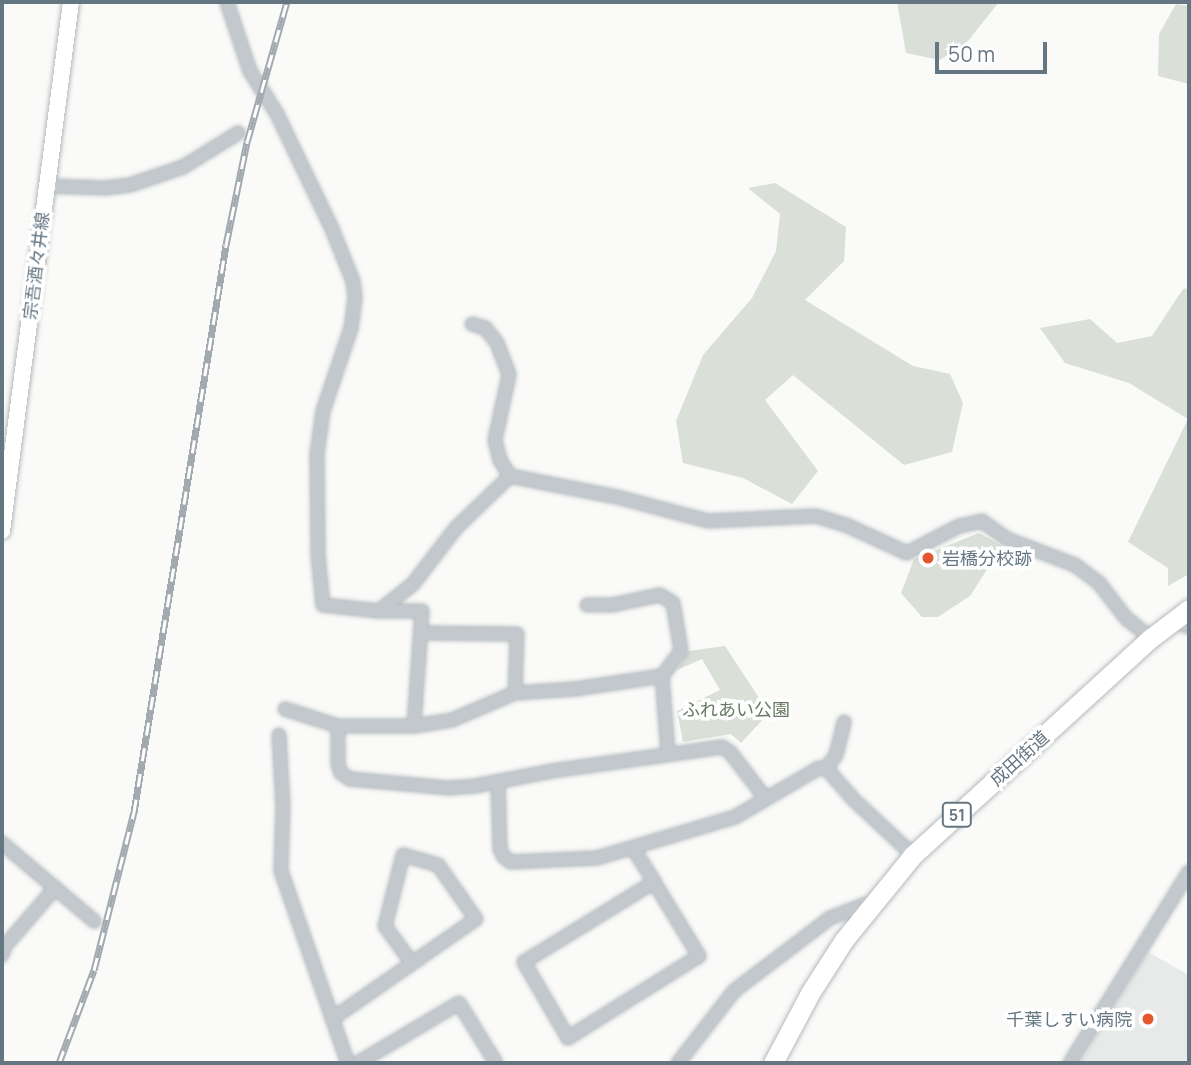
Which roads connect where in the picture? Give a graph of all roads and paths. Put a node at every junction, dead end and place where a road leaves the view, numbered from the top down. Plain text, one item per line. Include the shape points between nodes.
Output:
1 (71, 2) edge
2 (227, 2) edge
3 (238, 133) dead end
4 (46, 186) junction
5 (472, 324) dead end
6 (510, 476) junction
7 (2, 531) edge
8 (587, 605) dead end
9 (1189, 609) edge
10 (379, 611) junction
11 (1181, 624) edge
12 (422, 634) junction
13 (1151, 638) junction
14 (662, 676) junction
15 (514, 693) junction
16 (285, 709) dead end
17 (844, 722) dead end
18 (338, 726) junction
19 (414, 726) junction
20 (279, 735) dead end
21 (668, 753) junction
22 (825, 768) junction
23 (498, 782) junction
24 (766, 799) junction
25 (2, 843) edge
26 (634, 848) junction
27 (913, 855) junction
28 (1189, 872) edge
29 (654, 882) junction
30 (55, 887) junction
31 (874, 901) junction
32 (94, 921) dead end
33 (2, 955) edge
34 (412, 963) junction
35 (332, 1018) junction
36 (348, 1063) edge
37 (358, 1063) edge
38 (496, 1063) edge
39 (678, 1063) edge
40 (773, 1063) edge
41 (1070, 1063) edge

1 - 4 main road, 宗吾酒々井線
2 - 10 street via 250,71 278,114 353,281 351,328 323,411 317,454 317,555 323,605
3 - 4 street via 183,167 130,185
4 - 7 main road, 宗吾酒々井線
5 - 6 street via 485,328 497,343 509,374 495,440
6 - 10 street via 456,528 414,584
6 - 13 street via 708,521 816,516 907,553 959,526 982,521 1007,539 1075,565 1099,583 1126,618
8 - 14 street via 660,595 673,603 681,651
9 - 11 highway, 成田街道 / 51
10 - 12 street via 422,611
11 - 13 highway, 成田街道 / 51
12 - 15 street via 517,634
12 - 19 street
13 - 27 highway, 成田街道 / 51
14 - 15 street
14 - 21 street
15 - 19 street via 452,720
16 - 18 street
17 - 22 street via 836,755
18 - 19 street
18 - 23 street via 338,764 350,779 448,788
20 - 35 street via 281,871
21 - 23 street
21 - 24 street via 722,747
22 - 24 street
22 - 27 street
23 - 26 street via 499,849 511,862 597,858
24 - 26 street via 735,817
25 - 30 street
26 - 29 street
27 - 31 highway, 成田街道 / 51
28 - 41 street
29 - 29 street via 699,956 568,1038 524,962
30 - 32 street
30 - 33 street
31 - 39 street via 830,918 734,991
31 - 40 highway, 成田街道 / 51 via 810,993
34 - 34 street via 476,919 438,865 403,855 385,926
34 - 35 street
35 - 36 street
37 - 38 street via 459,1003

